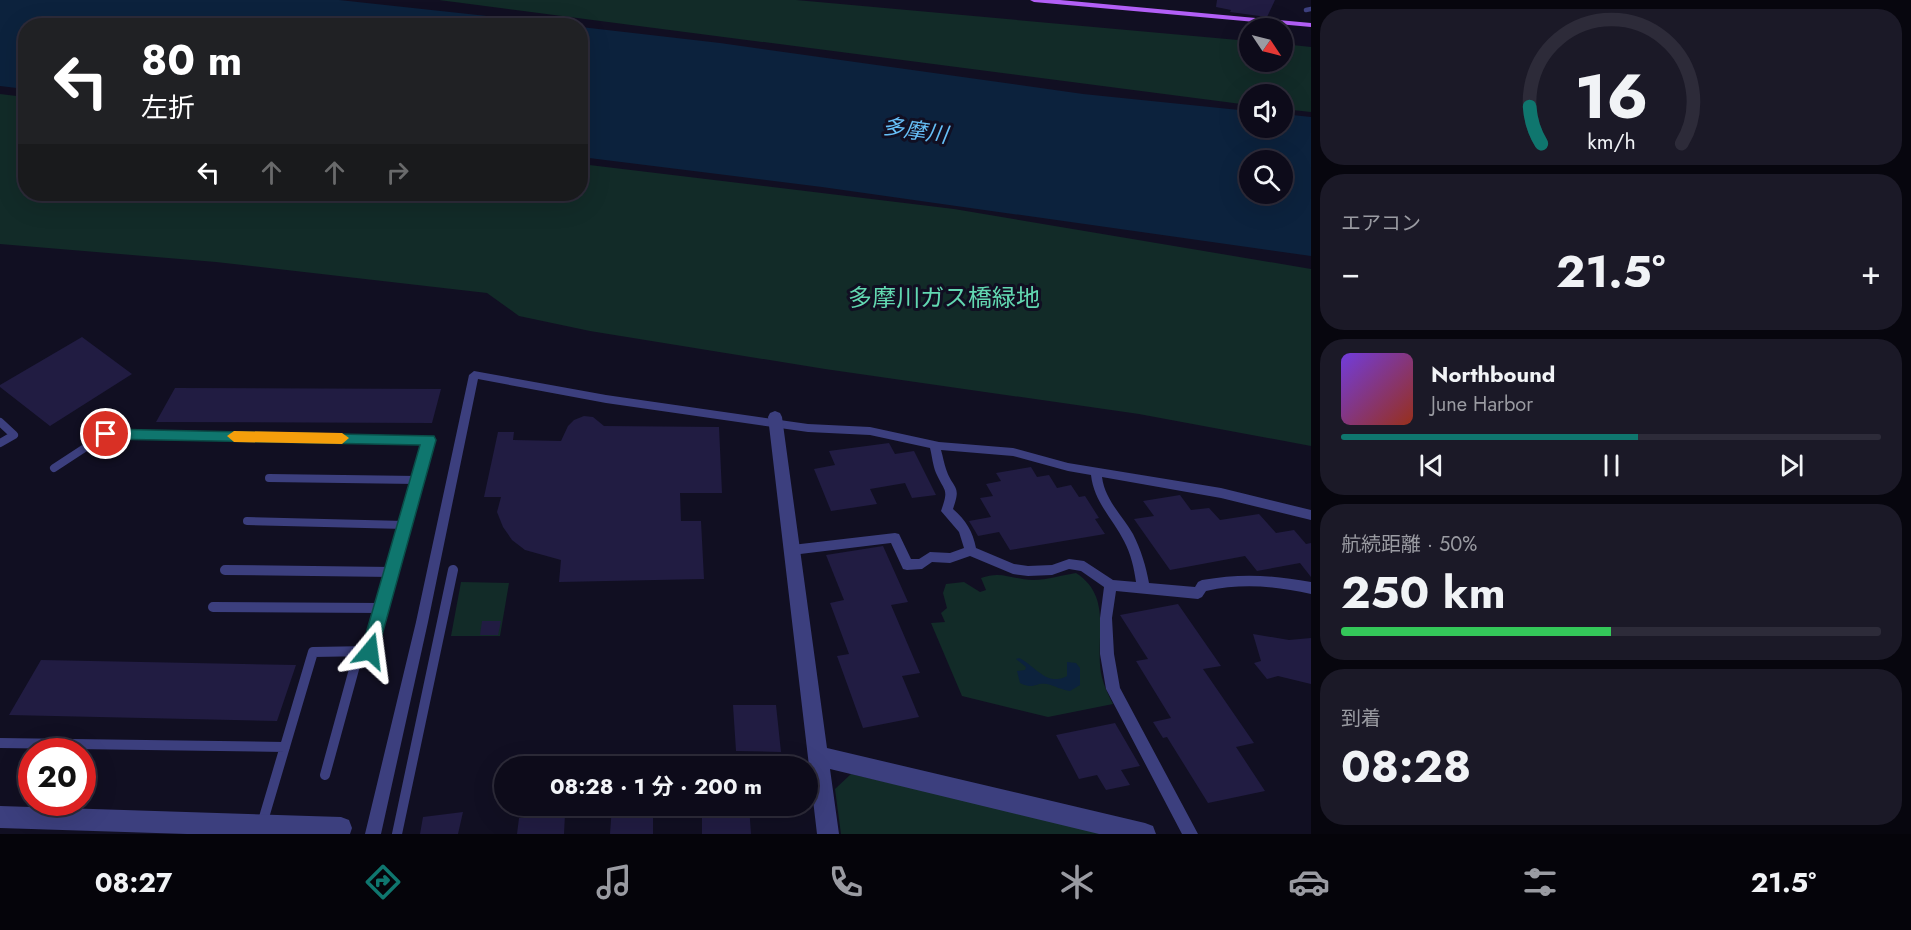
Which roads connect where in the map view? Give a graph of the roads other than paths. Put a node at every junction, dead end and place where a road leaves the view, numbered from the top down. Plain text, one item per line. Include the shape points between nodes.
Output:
1 (1034, 0) edge
2 (1311, 26) edge
3 (775, 420) junction
4 (0, 422) edge
5 (0, 443) edge
6 (935, 446) junction
7 (54, 468) dead end
8 (1096, 472) junction
9 (269, 478) dead end
10 (417, 480) junction
11 (1311, 515) edge
12 (247, 521) dead end
13 (405, 525) junction
14 (792, 550) junction
15 (970, 551) junction
16 (225, 570) dead end
17 (453, 570) dead end
18 (392, 572) junction
19 (1111, 585) junction
20 (1144, 588) junction
21 (1311, 588) edge
22 (213, 608) dead end
23 (382, 608) junction
24 (359, 651) junction
25 (0, 743) edge
26 (285, 747) junction
27 (818, 756) junction
28 (325, 775) dead end
29 (0, 818) edge
30 (261, 825) junction
31 (339, 834) edge
32 (373, 834) edge
33 (397, 834) edge
34 (828, 834) edge
35 (1145, 834) edge
36 (1190, 834) edge

1 - 2 main road
3 - 6 street via 828,430 870,431
3 - 14 street
3 - 32 street via 606,399 474,375
4 - 5 lane via 14,435
6 - 8 street via 1013,452
6 - 15 street via 941,472 951,488 947,511 964,526
7 - 10 lane via 106,434 429,440
8 - 11 street via 1182,485
8 - 20 street via 1102,499 1133,546
9 - 10 lane
10 - 13 lane
12 - 13 lane
13 - 18 lane
14 - 15 street via 895,538 907,565
14 - 27 street
15 - 19 street via 1004,566 1028,571 1052,570 1069,564 1084,566
16 - 18 lane
17 - 33 lane
18 - 23 lane
19 - 20 street
19 - 36 street via 1106,618 1113,689
20 - 21 street via 1198,593 1202,586 1251,578
22 - 23 lane
23 - 24 lane via 370,651
24 - 26 lane via 313,652
24 - 28 lane
25 - 26 lane
26 - 30 lane
27 - 34 street
27 - 35 street
29 - 30 street
30 - 31 street via 341,828

